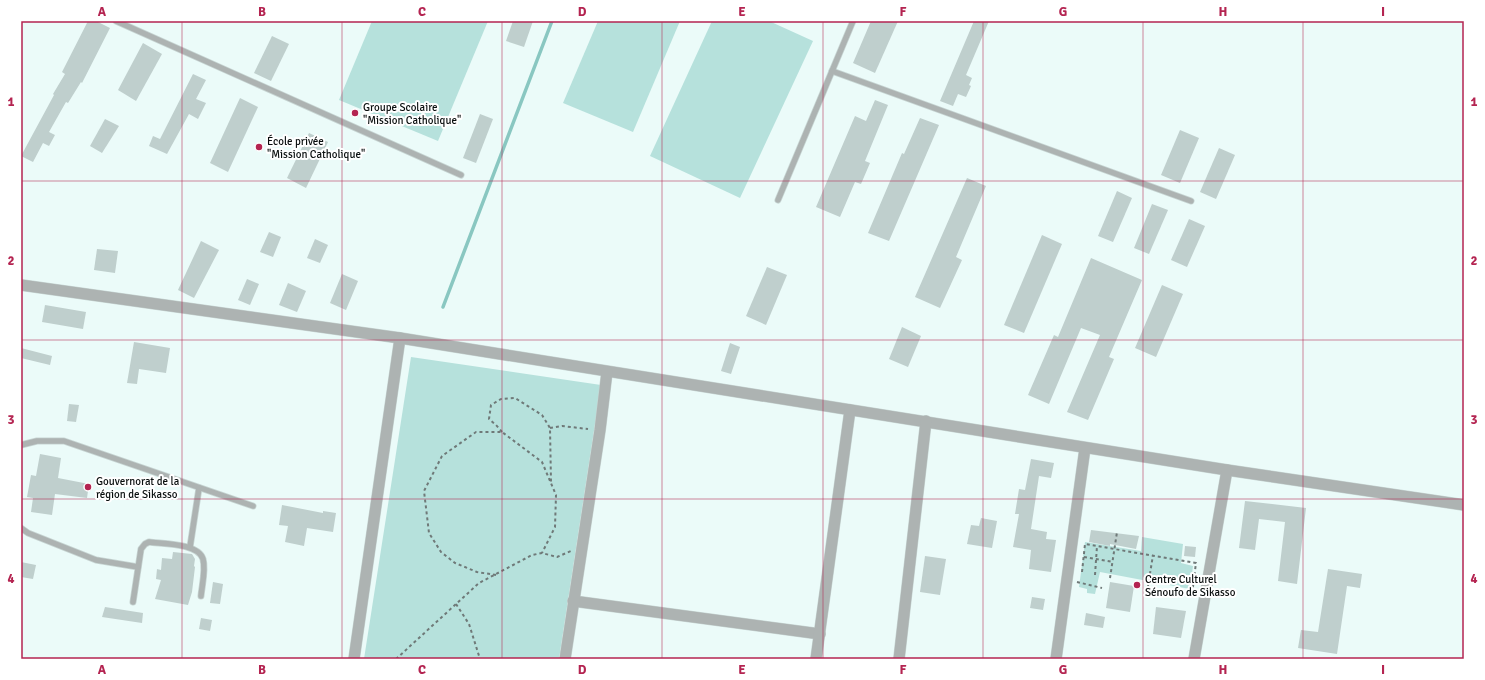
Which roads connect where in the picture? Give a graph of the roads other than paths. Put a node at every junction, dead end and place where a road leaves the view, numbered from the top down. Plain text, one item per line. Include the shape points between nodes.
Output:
1 (116, 21) edge
2 (853, 21) edge
3 (832, 71) junction
4 (461, 175) dead end
5 (778, 200) dead end
6 (1191, 201) dead end
7 (21, 285) edge
8 (400, 338) junction
9 (607, 372) junction
10 (850, 410) junction
11 (926, 421) junction
12 (21, 446) edge
13 (1086, 448) junction
14 (1227, 470) junction
15 (199, 488) junction
16 (1464, 505) edge
17 (253, 506) dead end
18 (21, 528) edge
19 (190, 547) junction
20 (138, 567) junction
21 (201, 596) dead end
22 (573, 601) junction
23 (133, 602) dead end
24 (820, 634) junction
25 (354, 659) edge
26 (565, 659) edge
27 (816, 659) edge
28 (900, 659) edge
29 (1056, 659) edge
30 (1194, 659) edge

1 - 4 lane
2 - 3 lane
3 - 5 lane
3 - 6 lane
7 - 8 street
8 - 9 street
8 - 25 street
9 - 10 street
9 - 22 street
10 - 11 street
10 - 24 street
11 - 13 street
11 - 28 street
12 - 15 lane via 37,441 64,441
13 - 14 street
13 - 29 street
14 - 16 street
14 - 30 street
15 - 17 lane
15 - 19 lane
18 - 20 lane via 96,560
19 - 20 lane via 149,542 141,549
19 - 21 lane via 202,557 204,565
20 - 23 lane
22 - 24 street
22 - 26 street
24 - 27 street

